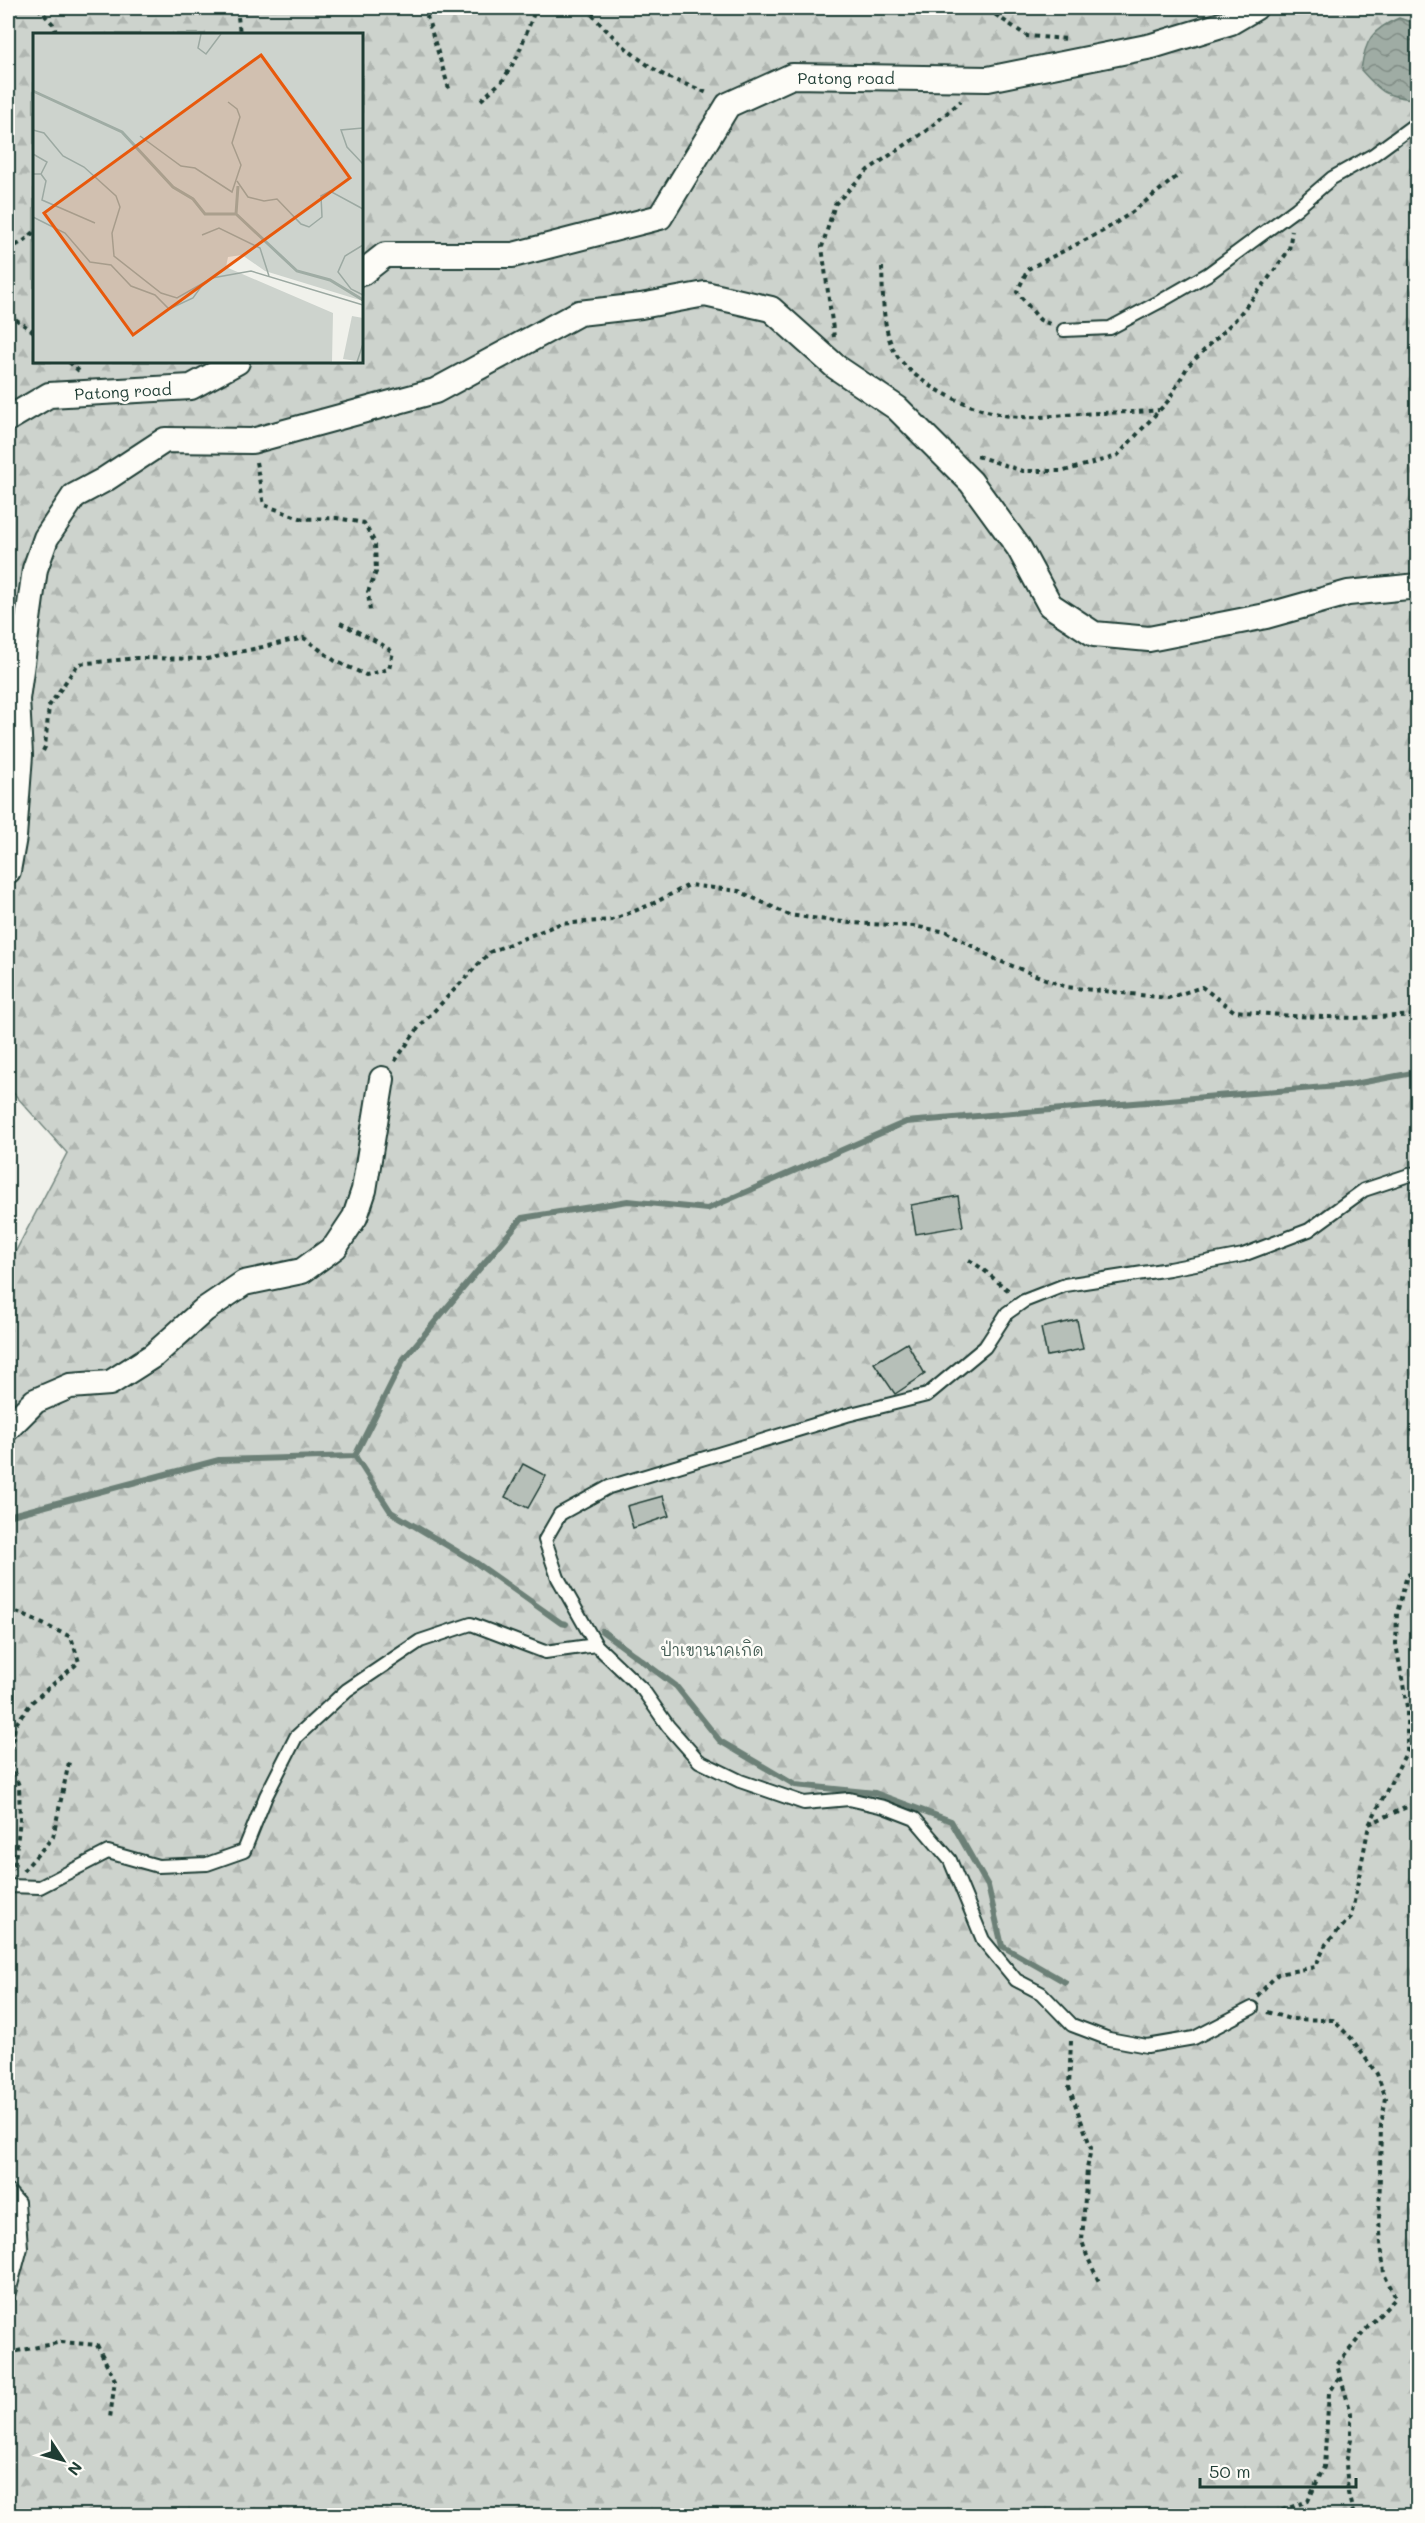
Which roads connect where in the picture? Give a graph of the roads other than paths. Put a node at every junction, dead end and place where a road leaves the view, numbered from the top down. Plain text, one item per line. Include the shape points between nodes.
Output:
1 (1255, 8) edge
2 (1418, 122) edge
3 (363, 272) edge
4 (1064, 330) road end
5 (235, 363) edge
6 (8, 419) edge
7 (1418, 586) edge
8 (8, 871) edge
9 (382, 1079) road end
10 (1418, 1172) edge
11 (8, 1428) edge
12 (596, 1645) junction
13 (9, 1886) edge
14 (1252, 2008) road end
15 (8, 2191) edge
16 (8, 2296) edge

1 - 3 street, Patong road via 1230,22 1152,46 988,79 792,76 728,105 660,217 513,255 385,255
2 - 4 lane via 1373,155 1332,178 1208,274 1110,328
5 - 6 street, Patong road via 191,387 49,395
7 - 8 street via 1348,593 1266,616 1149,639 1094,634 1050,605 1020,548 971,482 897,408 836,367 771,309 705,294 579,314 435,391 252,441 165,440 74,496 46,538 35,569 17,699 20,755
9 - 11 street via 364,1191 355,1217 335,1247 302,1271 244,1283 204,1310 154,1355 110,1383 70,1386 35,1401
10 - 12 lane via 1364,1190 1309,1230 1243,1255 1065,1285 1024,1301 1008,1313 985,1347 927,1395 847,1414 609,1487 560,1514 545,1540 558,1578
12 - 13 lane via 546,1652 471,1624 420,1641 347,1690 296,1737 244,1851 207,1864 158,1866 108,1852 40,1887
12 - 14 lane via 643,1690 699,1761 740,1781 804,1803 849,1799 915,1819 950,1860 983,1940 1016,1980 1041,1993 1072,2025 1109,2039 1147,2046 1194,2038
15 - 16 lane via 18,2202 21,2248

